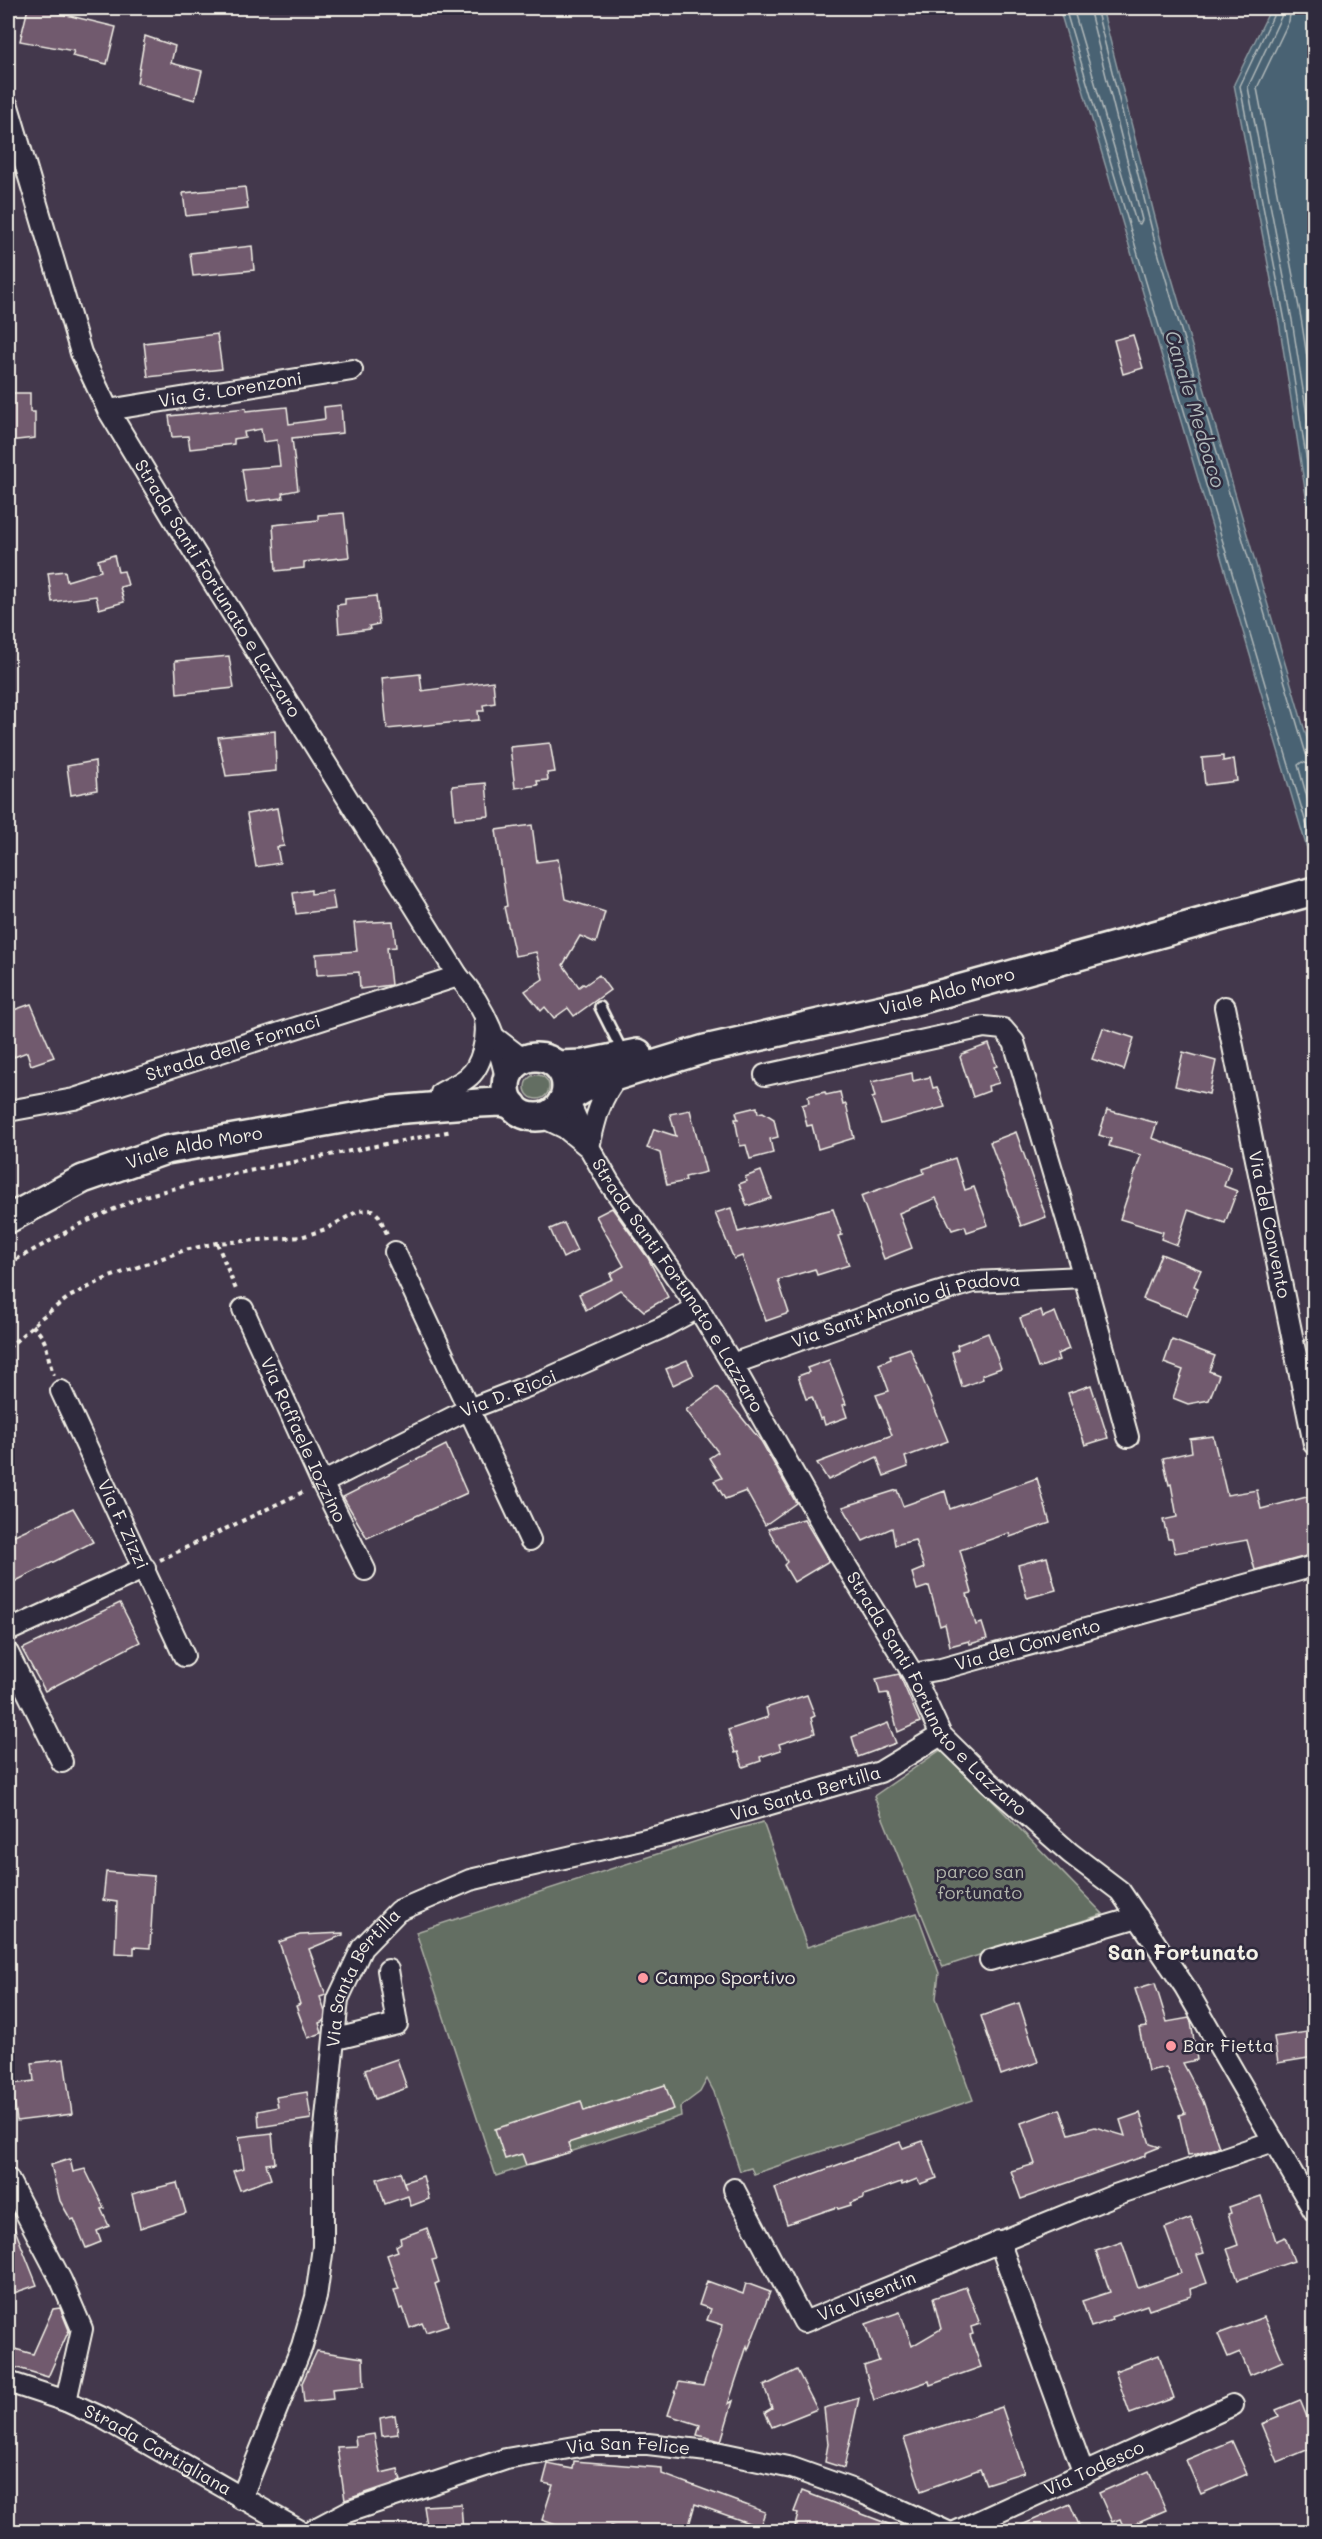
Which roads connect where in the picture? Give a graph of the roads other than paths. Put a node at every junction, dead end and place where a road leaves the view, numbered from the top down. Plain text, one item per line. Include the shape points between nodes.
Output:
1 (8, 106) edge
2 (352, 370) dead end
3 (108, 410) junction
4 (1314, 891) edge
5 (458, 976) junction
6 (600, 1007) dead end
7 (1225, 1007) dead end
8 (484, 1014) junction
9 (495, 1037) junction
10 (524, 1060) junction
11 (557, 1065) junction
12 (621, 1066) junction
13 (765, 1075) dead end
14 (509, 1091) junction
15 (441, 1093) junction
16 (551, 1109) junction
17 (393, 1110) junction
18 (8, 1111) edge
19 (589, 1147) junction
20 (8, 1219) edge
21 (396, 1252) road end
22 (1084, 1277) junction
23 (698, 1308) junction
24 (243, 1309) road end
25 (732, 1364) junction
26 (61, 1391) road end
27 (469, 1409) junction
28 (1128, 1437) dead end
29 (1314, 1444) edge
30 (322, 1483) junction
31 (530, 1540) dead end
32 (1314, 1566) edge
33 (144, 1568) junction
34 (365, 1570) dead end
35 (8, 1631) edge
36 (8, 1653) edge
37 (184, 1656) dead end
38 (913, 1674) junction
39 (941, 1735) junction
40 (62, 1762) dead end
41 (1138, 1917) junction
42 (990, 1960) dead end
43 (388, 1970) dead end
44 (336, 2040) junction
45 (1274, 2141) junction
46 (8, 2179) edge
47 (734, 2188) dead end
48 (1314, 2211) edge
49 (999, 2241) junction
50 (8, 2382) edge
51 (66, 2401) junction
52 (1233, 2405) dead end
53 (1084, 2474) junction
54 (242, 2499) junction
55 (302, 2532) edge
56 (309, 2532) edge
57 (948, 2532) edge
58 (955, 2532) edge

1 - 3 street, Strada Santi Fortunato e Lazzaro via 81,353
2 - 3 street, Via G. Lorenzoni
3 - 5 street, Strada Santi Fortunato e Lazzaro
4 - 12 main road, Viale Aldo Moro via 908,1003
5 - 8 street, Strada Santi Fortunato e Lazzaro via 475,995
5 - 18 street, Strada delle Fornaci via 74,1100
6 - 12 lane
7 - 29 street, Via del Convento
8 - 9 street, Strada Santi Fortunato e Lazzaro
8 - 15 street, Viale Aldo Moro via 487,1032 479,1059 469,1077
9 - 10 street, Strada Santi Fortunato e Lazzaro
9 - 14 street, Strada Santi Fortunato e Lazzaro
10 - 11 main road via 541,1057
10 - 14 main road via 513,1069
11 - 12 main road, Viale Aldo Moro
11 - 16 main road via 566,1083
12 - 16 main road, Viale Aldo Moro
12 - 19 street via 598,1107
13 - 22 street via 984,1027 1003,1029 1014,1042
14 - 15 main road, Viale Aldo Moro via 475,1086
14 - 16 main road via 528,1115
14 - 17 main road, Viale Aldo Moro via 501,1102
15 - 17 main road, Viale Aldo Moro
16 - 19 street, Strada Santi Fortunato e Lazzaro via 573,1112
17 - 20 main road, Viale Aldo Moro via 166,1150 83,1179
19 - 23 street, Strada Santi Fortunato e Lazzaro via 609,1182
21 - 27 street
22 - 25 street, Via Sant'Antonio di Padova via 974,1282
22 - 28 street
23 - 25 street, Strada Santi Fortunato e Lazzaro
23 - 27 street, Via D. Ricci via 560,1373
24 - 30 street, Via Raffaele Iozzino
25 - 38 street, Strada Santi Fortunato e Lazzaro via 839,1554
26 - 33 street, Via F. Zizzi
27 - 30 street, Via D. Ricci
27 - 31 street
30 - 34 street, Via Raffaele Iozzino
32 - 38 street, Via del Convento
33 - 35 street
33 - 37 street, Via F. Zizzi
36 - 40 street
38 - 39 street, Strada Santi Fortunato e Lazzaro
39 - 41 street, Strada Santi Fortunato e Lazzaro via 1043,1830 1120,1891
39 - 44 street, Via Santa Bertilla via 880,1772 667,1834 470,1880 398,1911 362,1948 338,1999
41 - 42 street
41 - 45 street, Strada Santi Fortunato e Lazzaro via 1185,1987
43 - 44 street via 397,2024
44 - 54 street, Via Santa Bertilla via 323,2148 323,2247 316,2297 302,2346
45 - 48 street, Strada Santi Fortunato e Lazzaro
45 - 49 street, Via Visentin via 1115,2195
46 - 51 street via 82,2329
47 - 49 street, Via Visentin via 804,2322
49 - 53 street
50 - 51 street, Strada Cartigliana
51 - 54 street, Strada Cartigliana via 103,2418
52 - 53 street, Via Todesco
53 - 58 street, Via Todesco
54 - 55 street, Strada Cartigliana
56 - 57 street, Via San Felice via 347,2512 506,2459 592,2444 648,2444 716,2452 792,2468 865,2494

